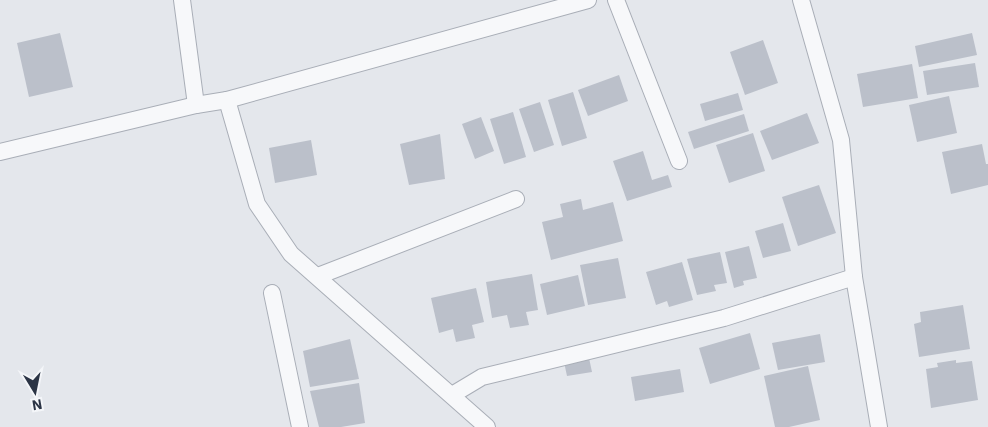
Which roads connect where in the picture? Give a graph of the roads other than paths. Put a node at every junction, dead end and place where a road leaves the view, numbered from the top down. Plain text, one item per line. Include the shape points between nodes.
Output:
1 (182, 0) edge
2 (588, 0) edge
3 (616, 0) edge
4 (801, 0) edge
5 (227, 100) junction
6 (196, 105) junction
7 (0, 152) edge
8 (679, 161) dead end
9 (516, 199) dead end
10 (318, 276) junction
11 (854, 277) junction
12 (272, 293) dead end
13 (452, 395) junction
14 (300, 427) edge
15 (487, 427) edge
16 (879, 427) edge

1 - 6 street
2 - 5 street
3 - 8 street
4 - 11 street via 841,140
5 - 6 street
5 - 10 street via 257,204 291,254
6 - 7 street
9 - 10 street
10 - 13 street
11 - 13 street via 724,318 482,378
11 - 16 street
12 - 14 street
13 - 15 street

